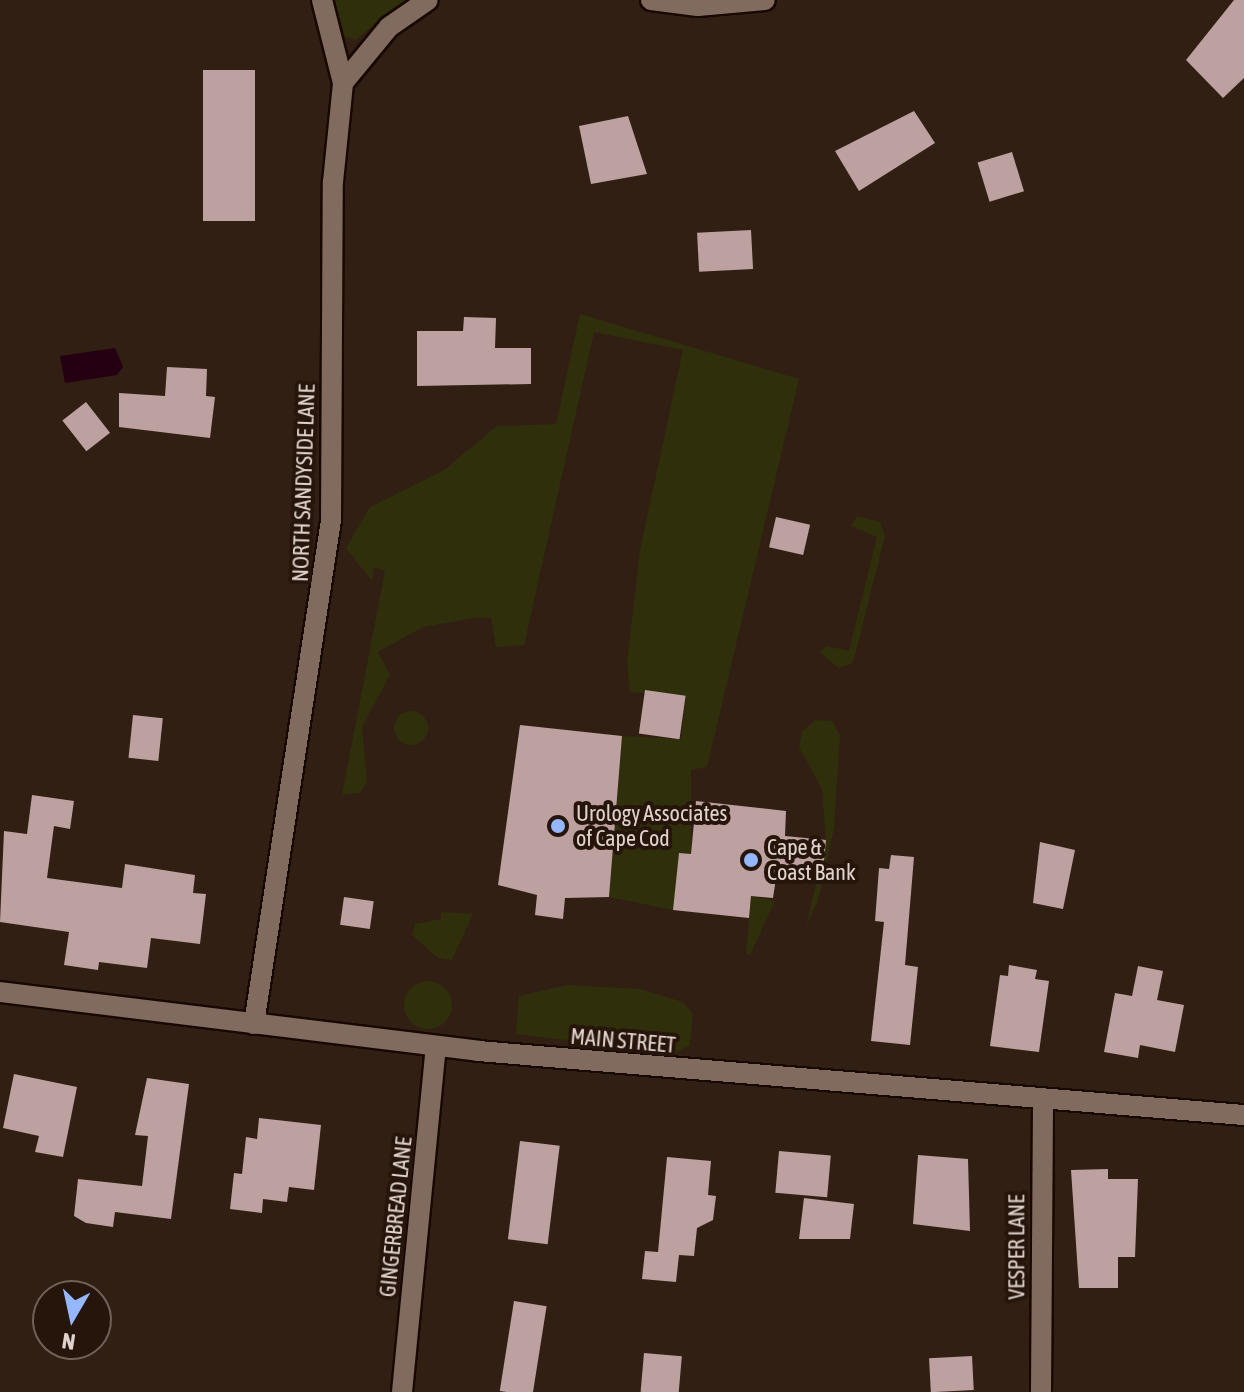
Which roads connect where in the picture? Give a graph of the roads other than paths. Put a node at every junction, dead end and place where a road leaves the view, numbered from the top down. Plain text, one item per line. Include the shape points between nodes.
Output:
1 (322, 0) edge
2 (428, 0) edge
3 (651, 0) edge
4 (765, 0) edge
5 (343, 83) junction
6 (0, 992) edge
7 (254, 1024) junction
8 (436, 1047) junction
9 (1043, 1103) junction
10 (1244, 1115) edge
11 (402, 1392) edge
12 (1041, 1392) edge

1 - 5 street, NORTH SANDYSIDE LANE
2 - 5 street via 389,27
3 - 4 street via 698,6
5 - 7 street, NORTH SANDYSIDE LANE via 333,182 328,558
6 - 7 street, MAIN STREET
7 - 8 street, MAIN STREET
8 - 9 street, MAIN STREET
8 - 11 street, GINGERBREAD LANE
9 - 10 street, MAIN STREET
9 - 12 street, VESPER LANE

